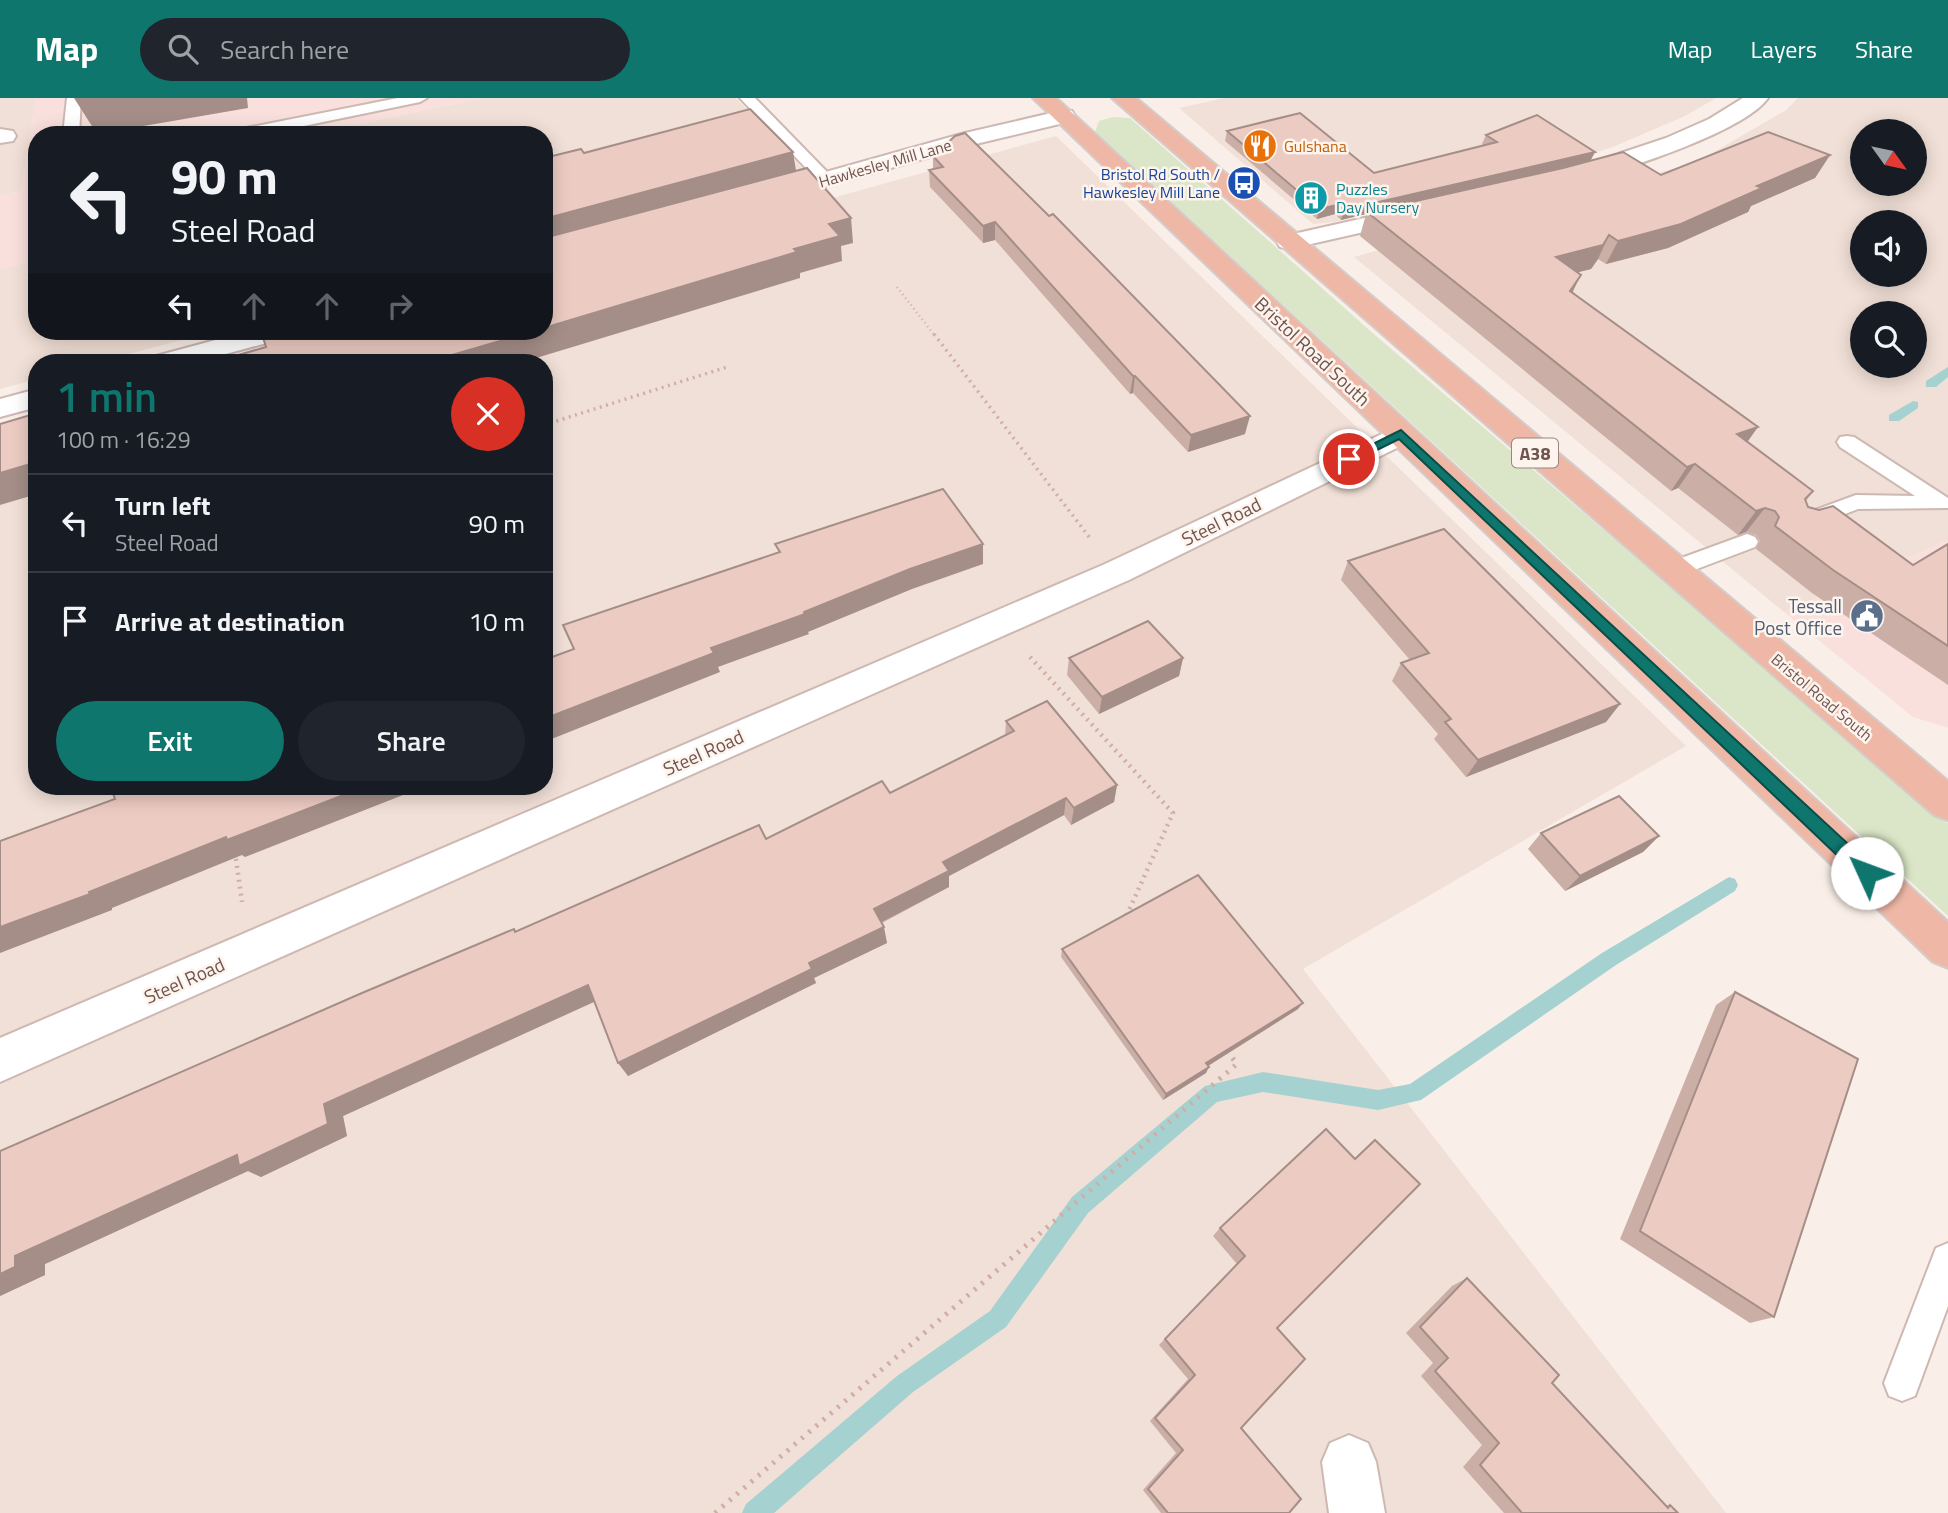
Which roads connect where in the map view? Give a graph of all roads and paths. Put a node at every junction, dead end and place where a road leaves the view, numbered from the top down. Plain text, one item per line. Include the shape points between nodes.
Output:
1 (74, 98) edge
2 (420, 98) edge
3 (747, 98) edge
4 (1757, 98) edge
5 (363, 104) edge
6 (1091, 104) edge
7 (72, 126) edge
8 (273, 126) edge
9 (1566, 178) edge
10 (825, 179) junction
11 (745, 201) edge
12 (1432, 210) edge
13 (1289, 242) junction
14 (897, 286) dead end
15 (246, 340) edge
16 (195, 354) edge
17 (727, 367) dead end
18 (28, 400) edge
19 (0, 408) edge
20 (553, 422) edge
21 (1401, 434) junction
22 (1847, 442) dead end
23 (1799, 524) edge
24 (1748, 542) dead end
25 (1673, 570) junction
26 (1117, 572) junction
27 (999, 623) junction
28 (1948, 804) edge
29 (233, 841) edge
30 (1948, 949) edge
31 (248, 951) junction
32 (0, 1060) edge
33 (1948, 1260) edge
34 (1902, 1383) dead end
35 (715, 1513) edge

1 - 7 lane
2 - 5 lane
3 - 10 lane
4 - 9 street via 1649,154
5 - 8 lane
6 - 10 street, Hawkesley Mill Lane
6 - 13 highway, Bristol Road South / A38
6 - 21 highway, Bristol Road South
10 - 11 street, Hawkesley Mill Lane
12 - 13 street
13 - 25 highway, Bristol Road South / A38
14 - 26 path
15 - 16 street
17 - 20 path
18 - 19 street
21 - 26 street, Steel Road
21 - 30 highway, Bristol Road South
22 - 23 lane via 1941,503 1856,502
24 - 25 lane
25 - 28 highway, Bristol Road South / A38
26 - 27 street, Steel Road
27 - 31 street, Steel Road
27 - 35 path via 1173,813 1125,919 1237,1064
29 - 31 path
31 - 32 street, Steel Road
33 - 34 lane

